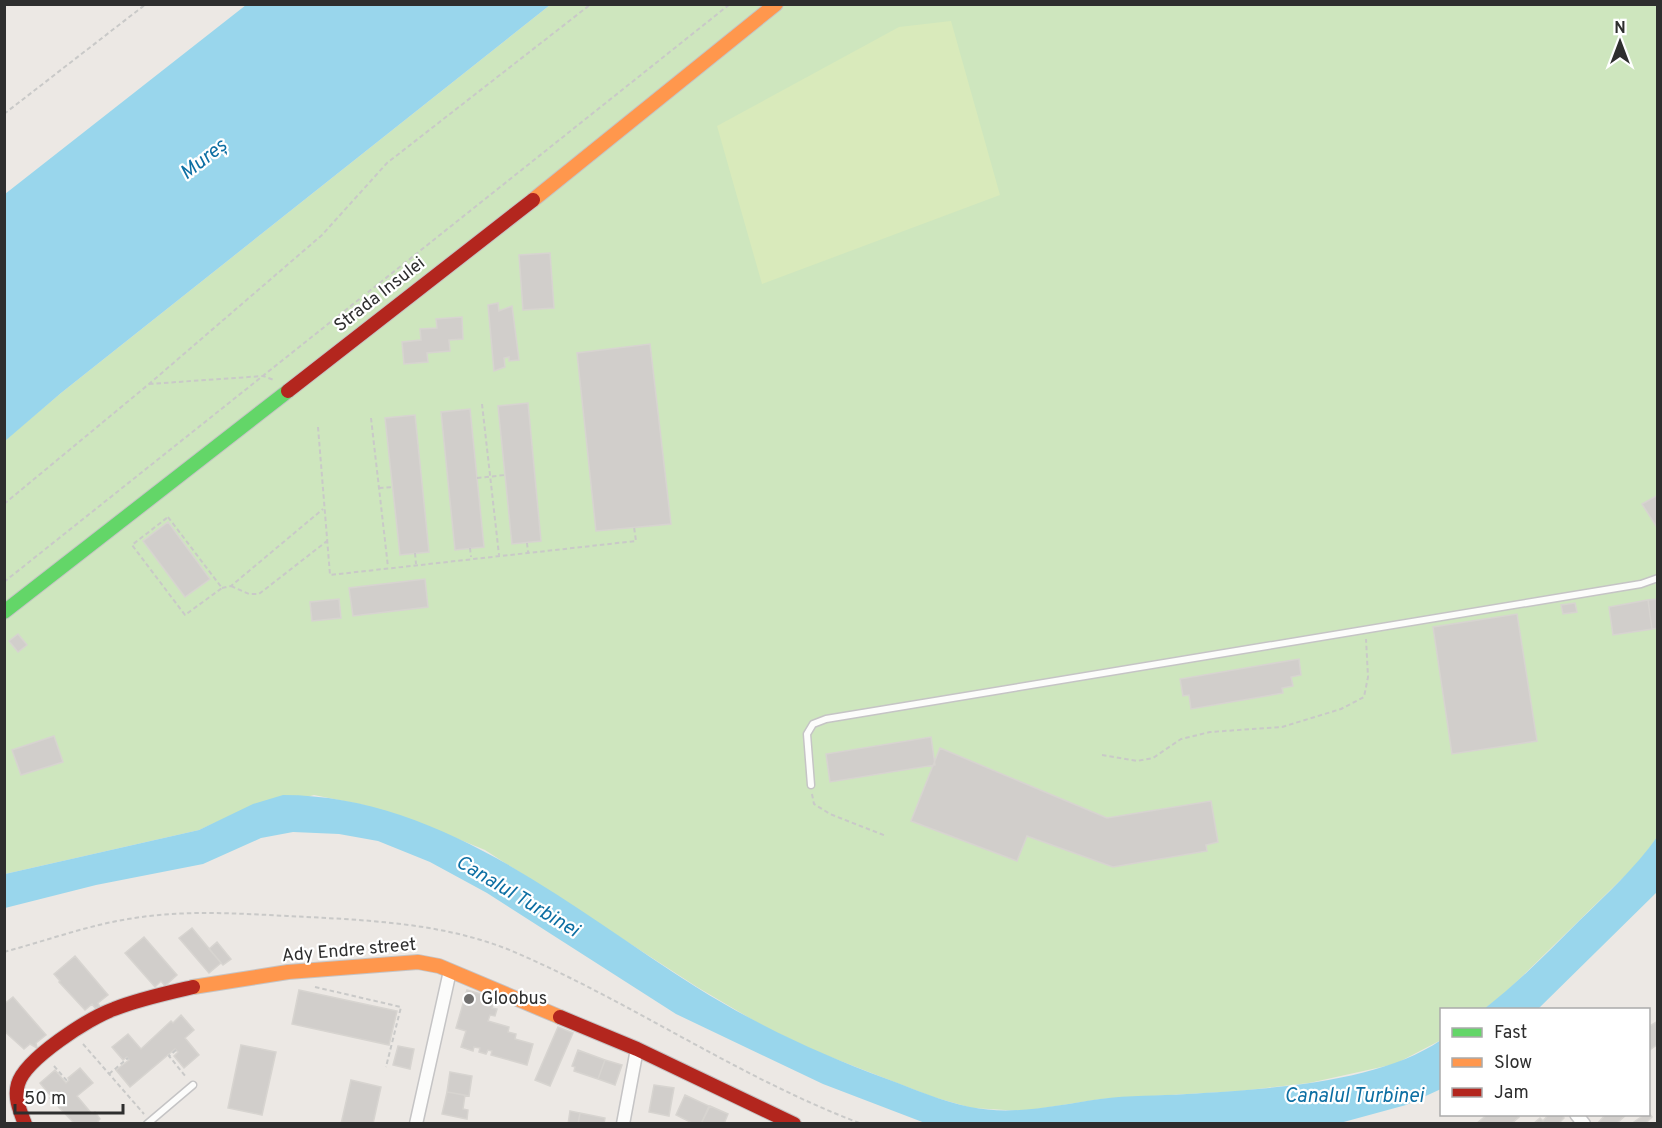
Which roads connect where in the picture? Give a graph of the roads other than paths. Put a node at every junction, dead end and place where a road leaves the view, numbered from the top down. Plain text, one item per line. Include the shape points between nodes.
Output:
1 (776, 4) edge
2 (1658, 578) edge
3 (4, 612) edge
4 (810, 785) road end
5 (450, 971) junction
6 (638, 1049) junction
7 (193, 1085) road end
8 (149, 1122) edge
9 (25, 1124) edge
10 (416, 1124) edge
11 (623, 1124) edge
12 (794, 1124) edge

1 - 3 street, Strada Insulei via 586,159
2 - 4 lane via 1641,584 826,719 813,724 807,734
5 - 6 street, Ady Endre street
5 - 9 street, Ady Endre street via 418,962 290,974 196,986 124,1005 88,1022 27,1066 16,1088 18,1109
5 - 10 street
6 - 11 street
6 - 12 street, Ady Endre street
7 - 8 lane

